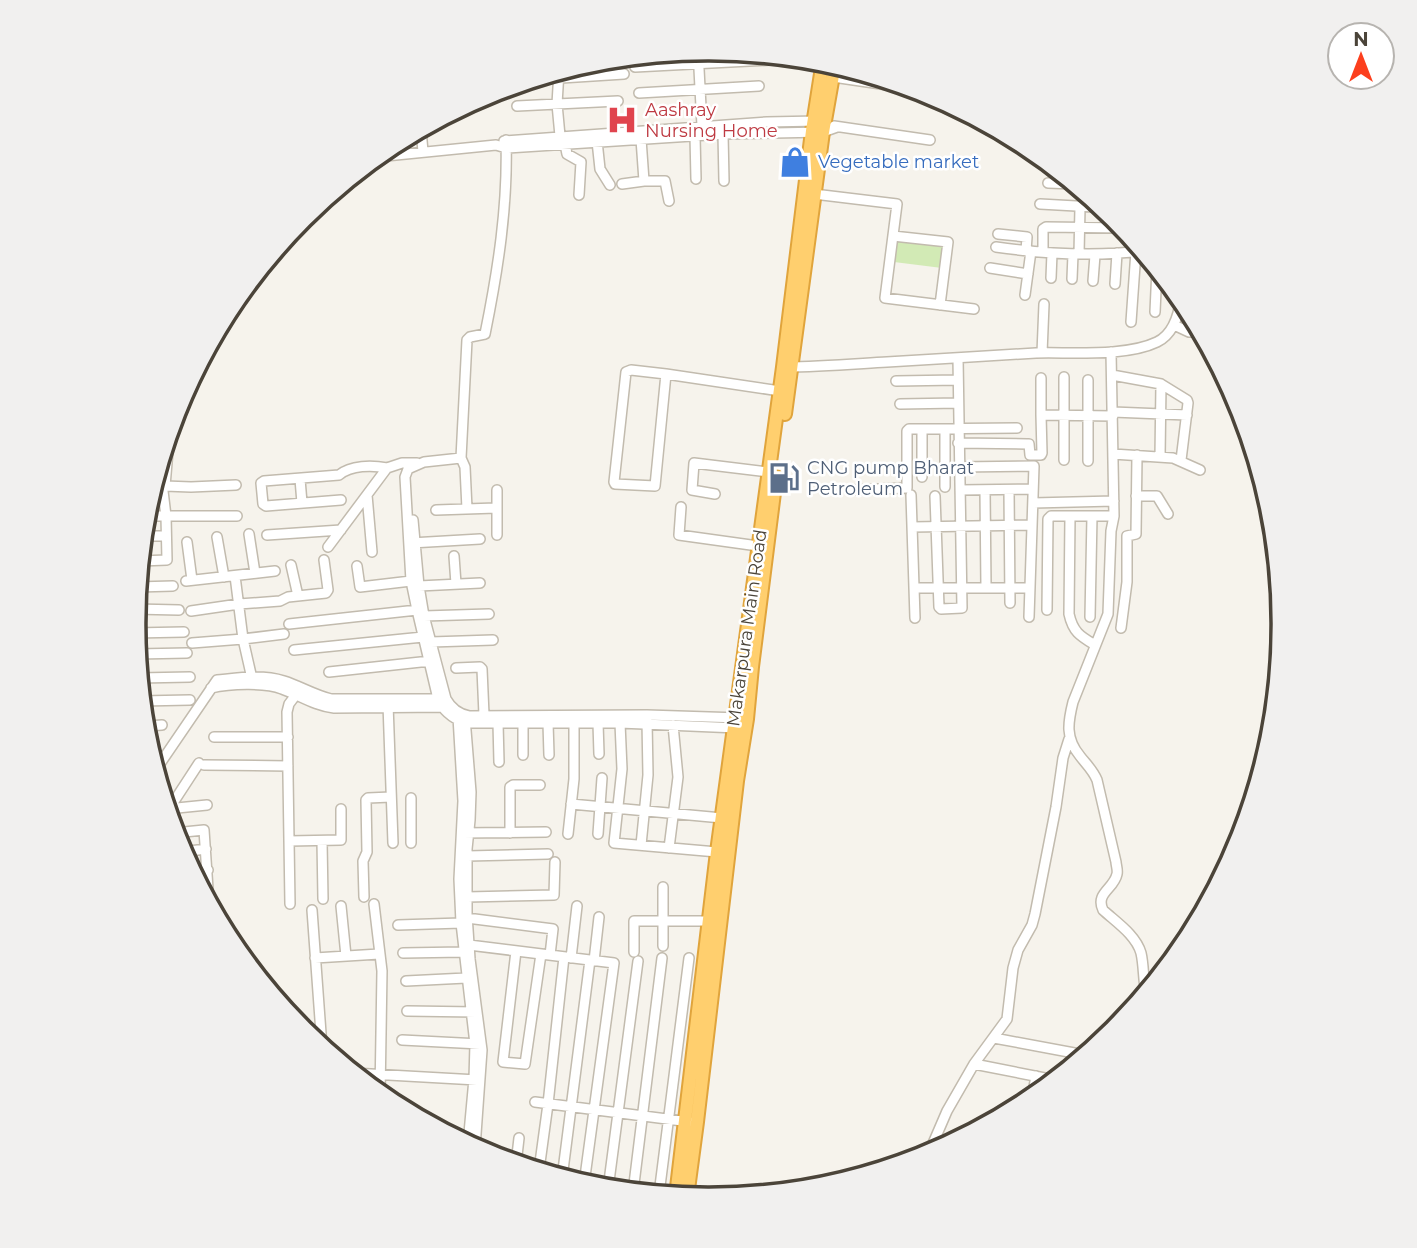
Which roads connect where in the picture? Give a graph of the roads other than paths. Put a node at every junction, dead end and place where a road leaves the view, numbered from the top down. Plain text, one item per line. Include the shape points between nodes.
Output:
1 (738, 62) edge
2 (699, 64) junction
3 (635, 67) dead end
4 (823, 73) edge
5 (624, 74) dead end
6 (587, 75) edge
7 (833, 75) edge
8 (559, 81) edge
9 (759, 86) dead end
10 (700, 90) junction
11 (639, 93) dead end
12 (618, 102) dead end
13 (557, 104) junction
14 (517, 106) dead end
15 (702, 126) junction
16 (822, 126) junction
17 (660, 133) junction
18 (723, 134) junction
19 (695, 136) junction
20 (641, 139) junction
21 (422, 140) edge
22 (562, 140) junction
23 (930, 140) dead end
24 (597, 141) junction
25 (506, 144) junction
26 (403, 152) edge
27 (423, 152) junction
28 (696, 179) dead end
29 (644, 181) junction
30 (724, 181) dead end
31 (1048, 183) dead end
32 (1058, 183) edge
33 (622, 184) dead end
34 (610, 185) dead end
35 (814, 194) junction
36 (579, 195) dead end
37 (669, 201) dead end
38 (1040, 204) dead end
39 (1080, 207) junction
40 (1086, 207) edge
41 (1079, 228) junction
42 (1108, 228) edge
43 (998, 234) dead end
44 (893, 236) junction
45 (996, 247) dead end
46 (1029, 251) junction
47 (1048, 252) junction
48 (1131, 252) edge
49 (1117, 253) junction
50 (1076, 254) junction
51 (1095, 255) junction
52 (1138, 260) edge
53 (990, 268) dead end
54 (1028, 274) junction
55 (1051, 278) dead end
56 (1072, 279) dead end
57 (1093, 281) dead end
58 (1156, 282) edge
59 (1115, 284) dead end
60 (1025, 295) dead end
61 (1044, 304) dead end
62 (940, 305) junction
63 (974, 309) dead end
64 (1154, 312) dead end
65 (1178, 315) edge
66 (1131, 322) dead end
67 (1174, 325) junction
68 (1189, 332) edge
69 (1111, 352) junction
70 (1042, 353) junction
71 (958, 358) junction
72 (787, 367) junction
73 (666, 374) junction
74 (1112, 375) junction
75 (1064, 377) dead end
76 (1041, 378) dead end
77 (958, 380) junction
78 (1088, 380) dead end
79 (896, 381) dead end
80 (1161, 384) junction
81 (780, 391) junction
82 (958, 403) junction
83 (900, 404) dead end
84 (1113, 414) junction
85 (1160, 414) junction
86 (1041, 415) junction
87 (1064, 415) junction
88 (1187, 415) junction
89 (1088, 416) junction
90 (958, 428) junction
91 (1017, 428) dead end
92 (922, 429) junction
93 (945, 429) junction
94 (958, 443) junction
95 (1114, 454) junction
96 (1137, 455) junction
97 (1160, 457) junction
98 (461, 458) junction
99 (1064, 460) dead end
100 (1181, 460) junction
101 (1088, 461) dead end
102 (416, 465) junction
103 (959, 467) junction
104 (387, 468) junction
105 (1200, 470) dead end
106 (768, 472) junction
107 (922, 477) dead end
108 (300, 479) junction
109 (164, 483) edge
110 (236, 485) dead end
111 (945, 487) dead end
112 (164, 488) junction
113 (1009, 489) junction
114 (1033, 489) junction
115 (497, 490) dead end
116 (851, 490) dead end
117 (960, 490) junction
118 (985, 490) junction
119 (715, 494) dead end
120 (367, 495) junction
121 (911, 495) dead end
122 (935, 496) dead end
123 (1136, 496) junction
124 (341, 500) dead end
125 (1114, 501) junction
126 (302, 503) junction
127 (1033, 503) junction
128 (681, 507) dead end
129 (496, 508) junction
130 (467, 509) junction
131 (436, 510) dead end
132 (1168, 514) dead end
133 (157, 516) edge
134 (166, 516) junction
135 (237, 516) dead end
136 (1070, 516) junction
137 (1092, 516) junction
138 (1114, 516) junction
139 (1010, 525) junction
140 (1032, 525) junction
141 (960, 526) junction
142 (985, 526) junction
143 (912, 527) junction
144 (936, 527) junction
145 (341, 530) junction
146 (249, 534) dead end
147 (267, 535) dead end
148 (497, 535) dead end
149 (153, 536) edge
150 (166, 536) junction
151 (217, 537) dead end
152 (480, 539) dead end
153 (187, 542) dead end
154 (412, 543) junction
155 (758, 546) junction
156 (328, 547) dead end
157 (372, 552) dead end
158 (454, 556) dead end
159 (324, 560) dead end
160 (150, 561) edge
161 (291, 565) dead end
162 (357, 566) dead end
163 (275, 571) dead end
164 (255, 573) junction
165 (235, 576) junction
166 (224, 577) junction
167 (415, 583) junction
168 (480, 583) dead end
169 (456, 584) junction
170 (173, 586) dead end
171 (147, 587) edge
172 (962, 587) junction
173 (986, 587) junction
174 (914, 588) junction
175 (938, 588) junction
176 (1011, 588) junction
177 (1030, 588) junction
178 (298, 596) junction
179 (1010, 603) dead end
180 (239, 604) junction
181 (146, 609) edge
182 (179, 610) dead end
183 (1047, 610) dead end
184 (191, 611) dead end
185 (421, 613) junction
186 (489, 614) dead end
187 (1029, 617) dead end
188 (1090, 617) dead end
189 (915, 618) dead end
190 (289, 624) dead end
191 (1121, 628) dead end
192 (184, 632) dead end
193 (146, 633) edge
194 (284, 634) dead end
195 (243, 639) junction
196 (427, 639) junction
197 (493, 640) dead end
198 (192, 643) dead end
199 (1096, 645) junction
200 (294, 650) dead end
201 (187, 653) dead end
202 (147, 654) edge
203 (429, 661) junction
204 (456, 668) dead end
205 (329, 672) dead end
206 (190, 677) dead end
207 (149, 678) edge
208 (253, 681) junction
209 (299, 692) junction
210 (190, 700) dead end
211 (152, 701) edge
212 (388, 703) junction
213 (453, 710) junction
214 (484, 715) junction
215 (574, 719) junction
216 (647, 720) junction
217 (498, 723) junction
218 (523, 723) junction
219 (548, 723) junction
220 (598, 723) junction
221 (620, 723) junction
222 (741, 723) junction
223 (156, 725) edge
224 (162, 725) dead end
225 (673, 725) junction
226 (214, 737) dead end
227 (288, 737) junction
228 (1069, 739) junction
229 (598, 754) dead end
230 (523, 755) dead end
231 (549, 755) dead end
232 (163, 760) edge
233 (499, 762) dead end
234 (288, 766) junction
235 (602, 778) dead end
236 (540, 785) dead end
237 (391, 797) junction
238 (411, 798) dead end
239 (175, 800) edge
240 (571, 804) junction
241 (207, 805) dead end
242 (600, 806) junction
243 (177, 808) edge
244 (618, 808) junction
245 (341, 809) dead end
246 (646, 811) junction
247 (674, 814) junction
248 (722, 818) junction
249 (392, 820) junction
250 (411, 820) junction
251 (186, 832) edge
252 (510, 832) junction
253 (546, 832) dead end
254 (465, 833) junction
255 (568, 834) dead end
256 (598, 834) dead end
257 (289, 841) junction
258 (322, 841) junction
259 (393, 843) dead end
260 (411, 843) dead end
261 (641, 845) junction
262 (669, 848) junction
263 (206, 849) junction
264 (194, 850) edge
265 (718, 852) junction
266 (548, 854) dead end
267 (467, 856) junction
268 (555, 862) dead end
269 (208, 870) junction
270 (203, 871) edge
271 (207, 878) edge
272 (463, 879) junction
273 (663, 887) dead end
274 (364, 897) dead end
275 (467, 897) junction
276 (323, 899) dead end
277 (290, 904) dead end
278 (374, 904) dead end
279 (577, 905) dead end
280 (341, 906) dead end
281 (312, 910) dead end
282 (599, 917) dead end
283 (464, 921) junction
284 (663, 921) junction
285 (709, 921) junction
286 (398, 925) dead end
287 (663, 946) dead end
288 (466, 948) junction
289 (516, 951) junction
290 (403, 953) dead end
291 (379, 954) junction
292 (545, 955) junction
293 (346, 956) junction
294 (315, 958) junction
295 (567, 958) junction
296 (662, 958) dead end
297 (690, 958) dead end
298 (592, 960) junction
299 (466, 978) junction
300 (1145, 980) edge
301 (406, 981) dead end
302 (407, 1012) dead end
303 (473, 1012) junction
304 (321, 1032) edge
305 (993, 1038) junction
306 (401, 1040) dead end
307 (478, 1044) junction
308 (1073, 1053) edge
309 (974, 1064) junction
310 (371, 1074) edge
311 (380, 1074) junction
312 (1036, 1076) junction
313 (1041, 1077) edge
314 (380, 1080) edge
315 (477, 1080) junction
316 (1035, 1082) edge
317 (536, 1102) dead end
318 (548, 1104) junction
319 (571, 1107) junction
320 (594, 1110) junction
321 (619, 1114) junction
322 (642, 1115) junction
323 (668, 1119) junction
324 (692, 1122) junction
325 (473, 1135) edge
326 (519, 1138) dead end
327 (934, 1139) edge
328 (517, 1153) edge
329 (539, 1161) edge
330 (563, 1168) edge
331 (585, 1173) edge
332 (610, 1178) edge
333 (634, 1182) edge
334 (660, 1185) edge
335 (678, 1186) edge
336 (688, 1186) edge

1 - 2 street
2 - 3 street
2 - 10 street
4 - 16 highway, Makarpura Main Road
5 - 6 street
7 - 16 highway, Makarpura Main Road
8 - 13 street
9 - 10 street
10 - 11 street
10 - 15 street
12 - 13 street
13 - 14 street
13 - 22 street
15 - 16 street
15 - 17 street
16 - 18 street
16 - 23 street
16 - 35 highway, Makarpura Main Road
16 - 72 highway, Makarpura Main Road
17 - 19 street
17 - 20 street
17 - 22 street
18 - 19 street
18 - 30 street
19 - 28 street
20 - 24 street
20 - 29 street
21 - 27 street
22 - 24 street
22 - 25 street
22 - 36 street via 567,154 580,162
24 - 34 street via 600,169
25 - 27 street
25 - 98 street via 504,225 485,334 467,340
26 - 27 street
29 - 33 street
29 - 37 street via 665,181
31 - 32 street
35 - 44 street via 897,204
35 - 72 highway, Makarpura Main Road
38 - 39 street
39 - 40 street
39 - 41 street
41 - 42 street
41 - 47 street via 1044,228
41 - 50 street
43 - 46 street via 1027,237
44 - 62 street via 885,298
44 - 62 street via 948,242
45 - 46 street
46 - 47 street
46 - 54 street
47 - 50 street
47 - 55 street
48 - 49 street
49 - 51 street
49 - 59 street
50 - 51 street
50 - 56 street
51 - 57 street
52 - 66 street
53 - 54 street
54 - 60 street
58 - 64 street
61 - 70 street
62 - 63 street
65 - 67 street
67 - 68 street
67 - 69 street via 1159,341
69 - 70 street
69 - 74 street
70 - 71 street
71 - 72 street
71 - 77 street
72 - 81 highway, Makarpura Main Road
72 - 222 highway, Makarpura Main Road via 752,667
73 - 73 street via 655,486 615,484 626,372
73 - 81 street
74 - 80 street
74 - 84 street
75 - 87 street
76 - 86 street
77 - 79 street
77 - 82 street
78 - 89 street
80 - 85 street
80 - 88 street via 1187,400
81 - 106 highway, Makarpura Main Road
82 - 83 street
82 - 90 street
84 - 85 street
84 - 89 street
84 - 95 street
85 - 88 street
85 - 97 street
86 - 87 street
86 - 94 street via 1041,455 1030,454 1027,443
87 - 89 street
87 - 99 street
88 - 100 street
89 - 101 street
90 - 91 street
90 - 93 street
90 - 94 street
92 - 93 street
92 - 107 street
92 - 116 street via 907,432 907,488
93 - 111 street
94 - 103 street
95 - 96 street
95 - 125 street
96 - 97 street
96 - 123 street
97 - 100 street
98 - 102 street
98 - 130 street
100 - 105 street
102 - 104 street
102 - 154 street via 408,469 404,481
103 - 114 street via 1034,466
103 - 117 street
104 - 108 street via 347,469 339,475
104 - 120 street
106 - 119 street via 694,463 692,490
106 - 155 highway, Makarpura Main Road
108 - 126 street
108 - 126 street via 262,482 263,504
109 - 112 street
110 - 112 street
112 - 134 street
113 - 114 street
113 - 118 street
113 - 139 street
114 - 127 street
115 - 129 street
117 - 118 street
117 - 141 street
118 - 142 street
120 - 145 street
120 - 157 street
121 - 143 street
122 - 144 street
123 - 132 street via 1157,496
123 - 191 street via 1136,534 1127,536
124 - 126 street
125 - 127 street
125 - 138 street
127 - 140 street
128 - 155 street via 678,535
129 - 130 street
129 - 148 street
130 - 131 street
133 - 134 street
134 - 135 street
134 - 150 street
136 - 137 street
136 - 183 street via 1048,520
136 - 199 street via 1069,614 1079,635
137 - 138 street
137 - 188 street
138 - 199 street via 1108,614
139 - 140 street
139 - 142 street
139 - 176 street
140 - 177 street
141 - 142 street
141 - 144 street
141 - 172 street
142 - 173 street
143 - 144 street
143 - 174 street
144 - 175 street
145 - 147 street
145 - 156 street
146 - 164 street
149 - 150 street
150 - 160 street via 167,560
151 - 166 street
152 - 154 street
153 - 166 street via 189,581
154 - 167 street
155 - 222 highway, Makarpura Main Road
158 - 169 street
159 - 178 street via 328,592
161 - 178 street
162 - 167 street via 360,587
163 - 164 street
164 - 165 street
165 - 166 street
165 - 180 street
167 - 169 street
167 - 185 street
168 - 169 street
170 - 171 street
172 - 173 street
172 - 175 street
172 - 175 street via 962,608 941,609
173 - 176 street
174 - 175 street
174 - 189 street
176 - 177 street
176 - 179 street
177 - 187 street
178 - 180 street
180 - 184 street
180 - 195 street
181 - 182 street
185 - 186 street
185 - 190 street
185 - 196 street
192 - 193 street
194 - 195 street
195 - 198 street
195 - 208 street
196 - 197 street
196 - 200 street
196 - 203 street
196 - 213 street
199 - 228 street via 1073,702
201 - 202 street
203 - 205 street
203 - 213 street
204 - 214 street via 482,669
206 - 207 street
208 - 209 street
208 - 232 street via 211,688
209 - 212 street via 323,707
209 - 227 street via 287,712
210 - 211 street
212 - 213 street
212 - 237 street
213 - 214 street
213 - 217 street
213 - 254 street via 471,792
214 - 215 street
215 - 216 street
215 - 219 street
215 - 220 street
215 - 240 street
216 - 221 street
216 - 222 street
216 - 225 street
216 - 246 street
217 - 218 street
217 - 233 street
218 - 219 street
218 - 230 street
219 - 231 street
220 - 221 street
220 - 229 street
221 - 244 street
222 - 225 street
222 - 248 highway, Makarpura Main Road
222 - 324 highway, Makarpura Main Road
223 - 224 street
225 - 247 street via 678,777
226 - 227 street
227 - 234 street
228 - 300 street via 1097,779 1116,862 1117,874 1100,906 1138,946
228 - 305 street via 1035,914 1013,968 1007,1019
234 - 239 street via 202,764
234 - 257 street
235 - 242 street
236 - 252 street via 510,787
237 - 249 street
237 - 274 street via 366,800
238 - 250 street
240 - 242 street
240 - 255 street
241 - 243 street
242 - 244 street
242 - 256 street
244 - 246 street
244 - 261 street via 614,843
245 - 258 street via 341,840
246 - 247 street
246 - 261 street
247 - 248 street
247 - 262 street
248 - 265 highway, Makarpura Main Road
249 - 250 street
249 - 259 street
250 - 260 street
251 - 263 street via 204,830
252 - 253 street
252 - 254 street
254 - 267 street
254 - 272 street
257 - 258 street
257 - 277 street
258 - 276 street
261 - 262 street
262 - 265 street
263 - 264 street
263 - 269 street
265 - 285 highway, Makarpura Main Road
266 - 267 street
267 - 272 street
268 - 275 street via 554,895
269 - 270 street
269 - 271 street
272 - 275 street
272 - 283 street
273 - 284 street
275 - 283 street
278 - 291 street
279 - 295 street
280 - 293 street
281 - 294 street
282 - 298 street
283 - 286 street
283 - 288 street
283 - 292 street via 553,929
284 - 285 street
284 - 287 street
284 - 321 street via 634,921 636,956
285 - 324 highway, Makarpura Main Road
288 - 289 street
288 - 290 street
288 - 299 street
288 - 303 street
289 - 292 street
289 - 292 street via 503,1062 525,1064
291 - 293 street
291 - 311 street
292 - 295 street
293 - 294 street
294 - 304 street
295 - 298 street
295 - 318 street
296 - 322 street
297 - 323 street
298 - 319 street
298 - 320 street via 614,964
299 - 301 street
299 - 303 street
302 - 303 street
303 - 307 street
305 - 308 street
305 - 309 street
306 - 307 street
307 - 315 street
309 - 312 street
309 - 327 street
310 - 311 street
311 - 314 street
311 - 315 street
312 - 313 street
312 - 316 street
315 - 325 street
317 - 318 street
318 - 319 street
318 - 329 street
319 - 320 street
319 - 330 street
320 - 321 street
320 - 331 street
321 - 322 street
321 - 332 street
322 - 323 street
322 - 333 street
323 - 324 street
323 - 334 street
324 - 335 highway, Makarpura Main Road
324 - 336 highway, Makarpura Main Road
326 - 328 street

